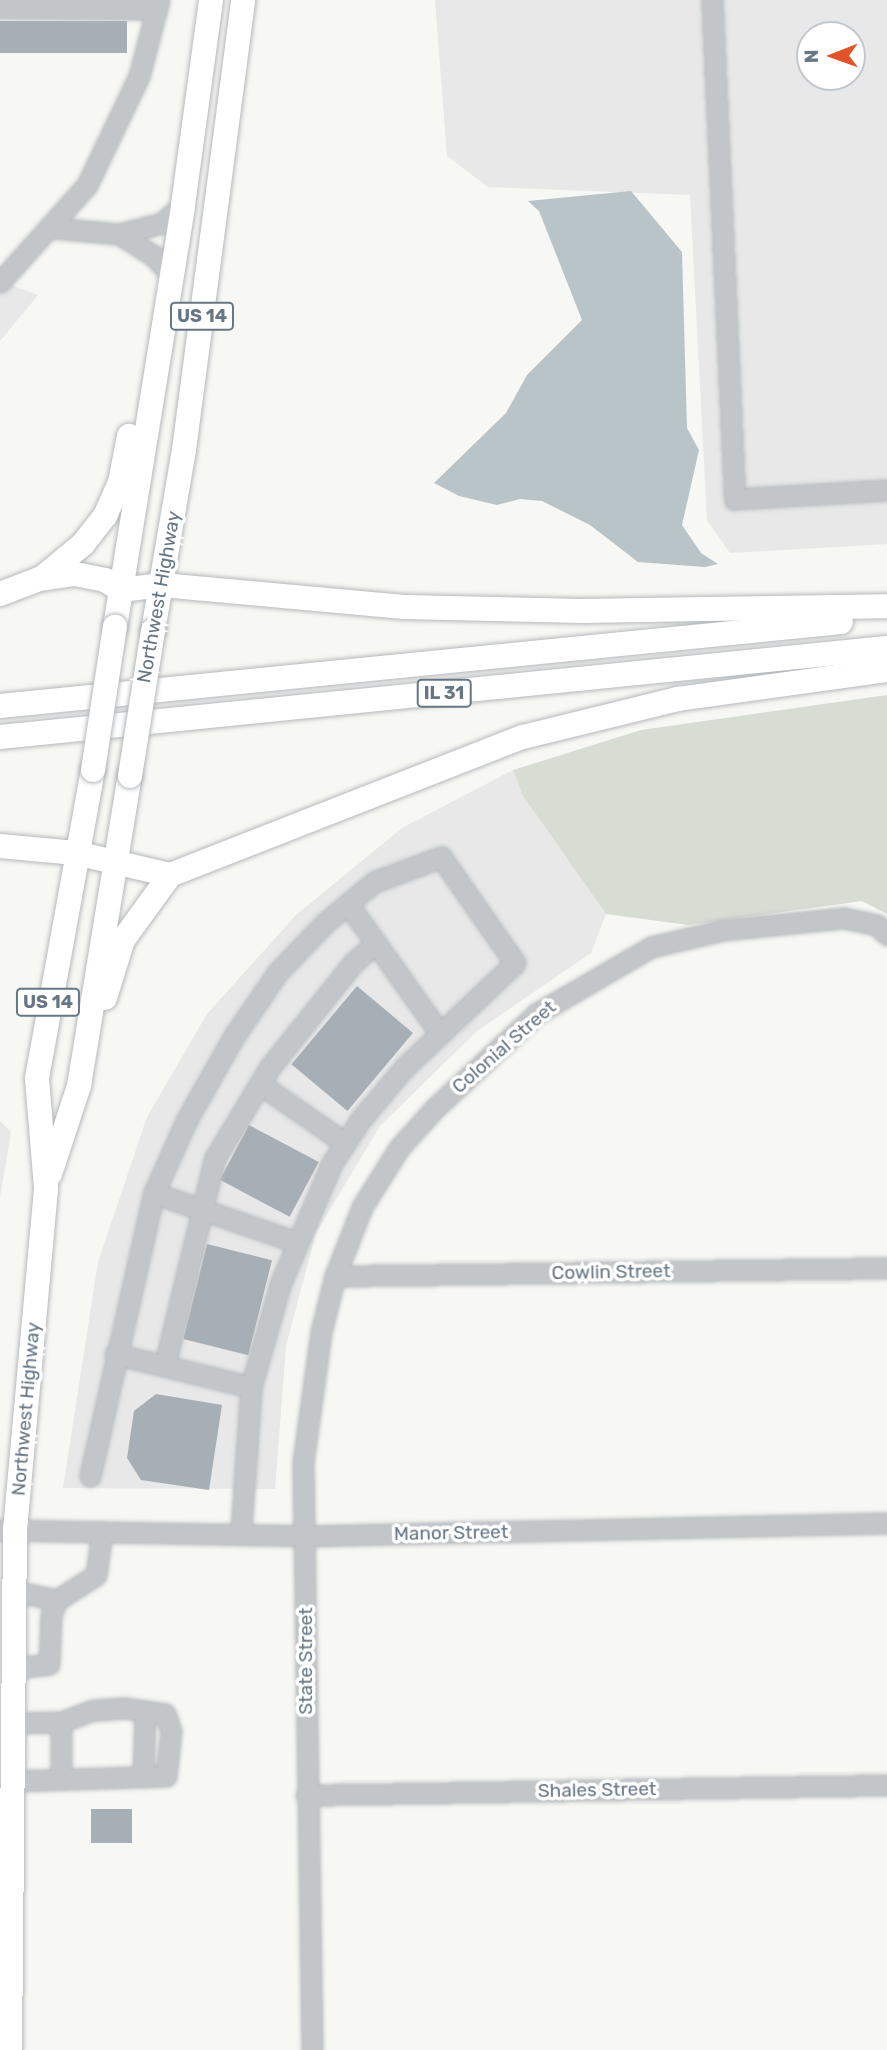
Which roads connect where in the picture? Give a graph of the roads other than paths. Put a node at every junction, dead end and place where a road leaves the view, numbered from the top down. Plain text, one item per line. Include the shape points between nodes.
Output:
1 (211, 0) edge
2 (243, 0) edge
3 (712, 0) edge
4 (37, 4) edge
5 (158, 4) edge
6 (0, 8) edge
7 (183, 205) junction
8 (53, 228) junction
9 (119, 234) junction
10 (172, 277) junction
11 (0, 282) edge
12 (158, 360) junction
13 (887, 490) edge
14 (39, 579) junction
15 (162, 584) junction
16 (121, 590) junction
17 (0, 594) edge
18 (887, 606) edge
19 (887, 618) edge
20 (887, 648) edge
21 (887, 670) edge
22 (0, 706) edge
23 (0, 737) edge
24 (0, 846) edge
25 (76, 853) junction
26 (113, 860) junction
27 (170, 875) junction
28 (348, 904) junction
29 (887, 935) edge
30 (376, 943) junction
31 (439, 1032) junction
32 (260, 1084) junction
33 (79, 1086) junction
34 (345, 1143) junction
35 (46, 1188) junction
36 (154, 1193) junction
37 (200, 1209) junction
38 (296, 1242) junction
39 (887, 1268) edge
40 (335, 1276) junction
41 (115, 1353) junction
42 (165, 1364) junction
43 (251, 1387) junction
44 (90, 1476) dead end
45 (887, 1523) edge
46 (8, 1530) edge
47 (102, 1531) junction
48 (241, 1531) junction
49 (305, 1536) junction
50 (14, 1591) junction
51 (57, 1600) junction
52 (13, 1668) junction
53 (145, 1711) junction
54 (61, 1722) junction
55 (13, 1723) junction
56 (142, 1777) junction
57 (61, 1779) junction
58 (12, 1781) junction
59 (887, 1785) edge
60 (306, 1796) junction
61 (10, 2050) edge
62 (312, 2050) edge

1 - 7 main road, Northwest Highway / US 14
2 - 15 main road, Northwest Highway / US 14
3 - 13 street via 735,499
4 - 5 street
4 - 6 street
5 - 8 street via 124,115 88,186
7 - 9 street via 162,223
7 - 10 main road, Northwest Highway / US 14
8 - 9 street
8 - 11 street
9 - 10 street via 154,256
10 - 12 main road, Northwest Highway / US 14
12 - 14 main road via 105,516 83,544
12 - 16 main road, Northwest Highway / US 14
14 - 16 main road via 89,575
14 - 17 main road
15 - 16 main road
15 - 18 main road via 404,607 596,611
15 - 26 main road, Northwest Highway / US 14, bridge
16 - 25 main road, Northwest Highway / US 14, bridge
19 - 22 main road, IL 31
20 - 23 main road, IL 31
21 - 27 main road via 678,699 523,737
24 - 25 main road
25 - 26 main road
25 - 35 main road, Northwest Highway / US 14 via 37,1079
26 - 27 main road
26 - 33 main road, Northwest Highway / US 14
27 - 33 main road via 123,940
28 - 30 street
28 - 31 street via 374,882 441,857 515,963
28 - 36 street via 278,972 234,1036 186,1121
29 - 40 street, Colonial Street via 877,925 844,918 723,930 651,947 536,1014 399,1148 362,1207
30 - 31 street
30 - 32 street via 354,963
31 - 34 street
32 - 34 street
32 - 37 street via 215,1158
33 - 35 main road, Northwest Highway / US 14
34 - 38 street
35 - 46 main road, Northwest Highway / US 14
36 - 37 street
36 - 41 street
37 - 38 street
37 - 42 street
38 - 43 street
39 - 40 street, Cowlin Street
40 - 49 street, State Street via 309,1396 303,1461
41 - 42 street
41 - 44 street
42 - 43 street
43 - 48 street
45 - 49 street, Manor Street
46 - 47 street, Manor Street
46 - 50 main road, Northwest Highway / US 14
47 - 48 street, Manor Street
47 - 51 street via 96,1575
48 - 49 street, Manor Street
49 - 60 street, State Street
50 - 51 street
50 - 52 main road, Northwest Highway / US 14
51 - 52 street via 51,1615 49,1664
52 - 55 main road, Northwest Highway / US 14
53 - 54 street via 93,1710
53 - 56 street
53 - 56 street via 165,1713 171,1731 166,1776
54 - 55 street
54 - 57 street
55 - 58 main road, Northwest Highway / US 14
56 - 57 street
57 - 58 street
58 - 61 main road, Northwest Highway / US 14
59 - 60 street, Shales Street
60 - 62 street, State Street

